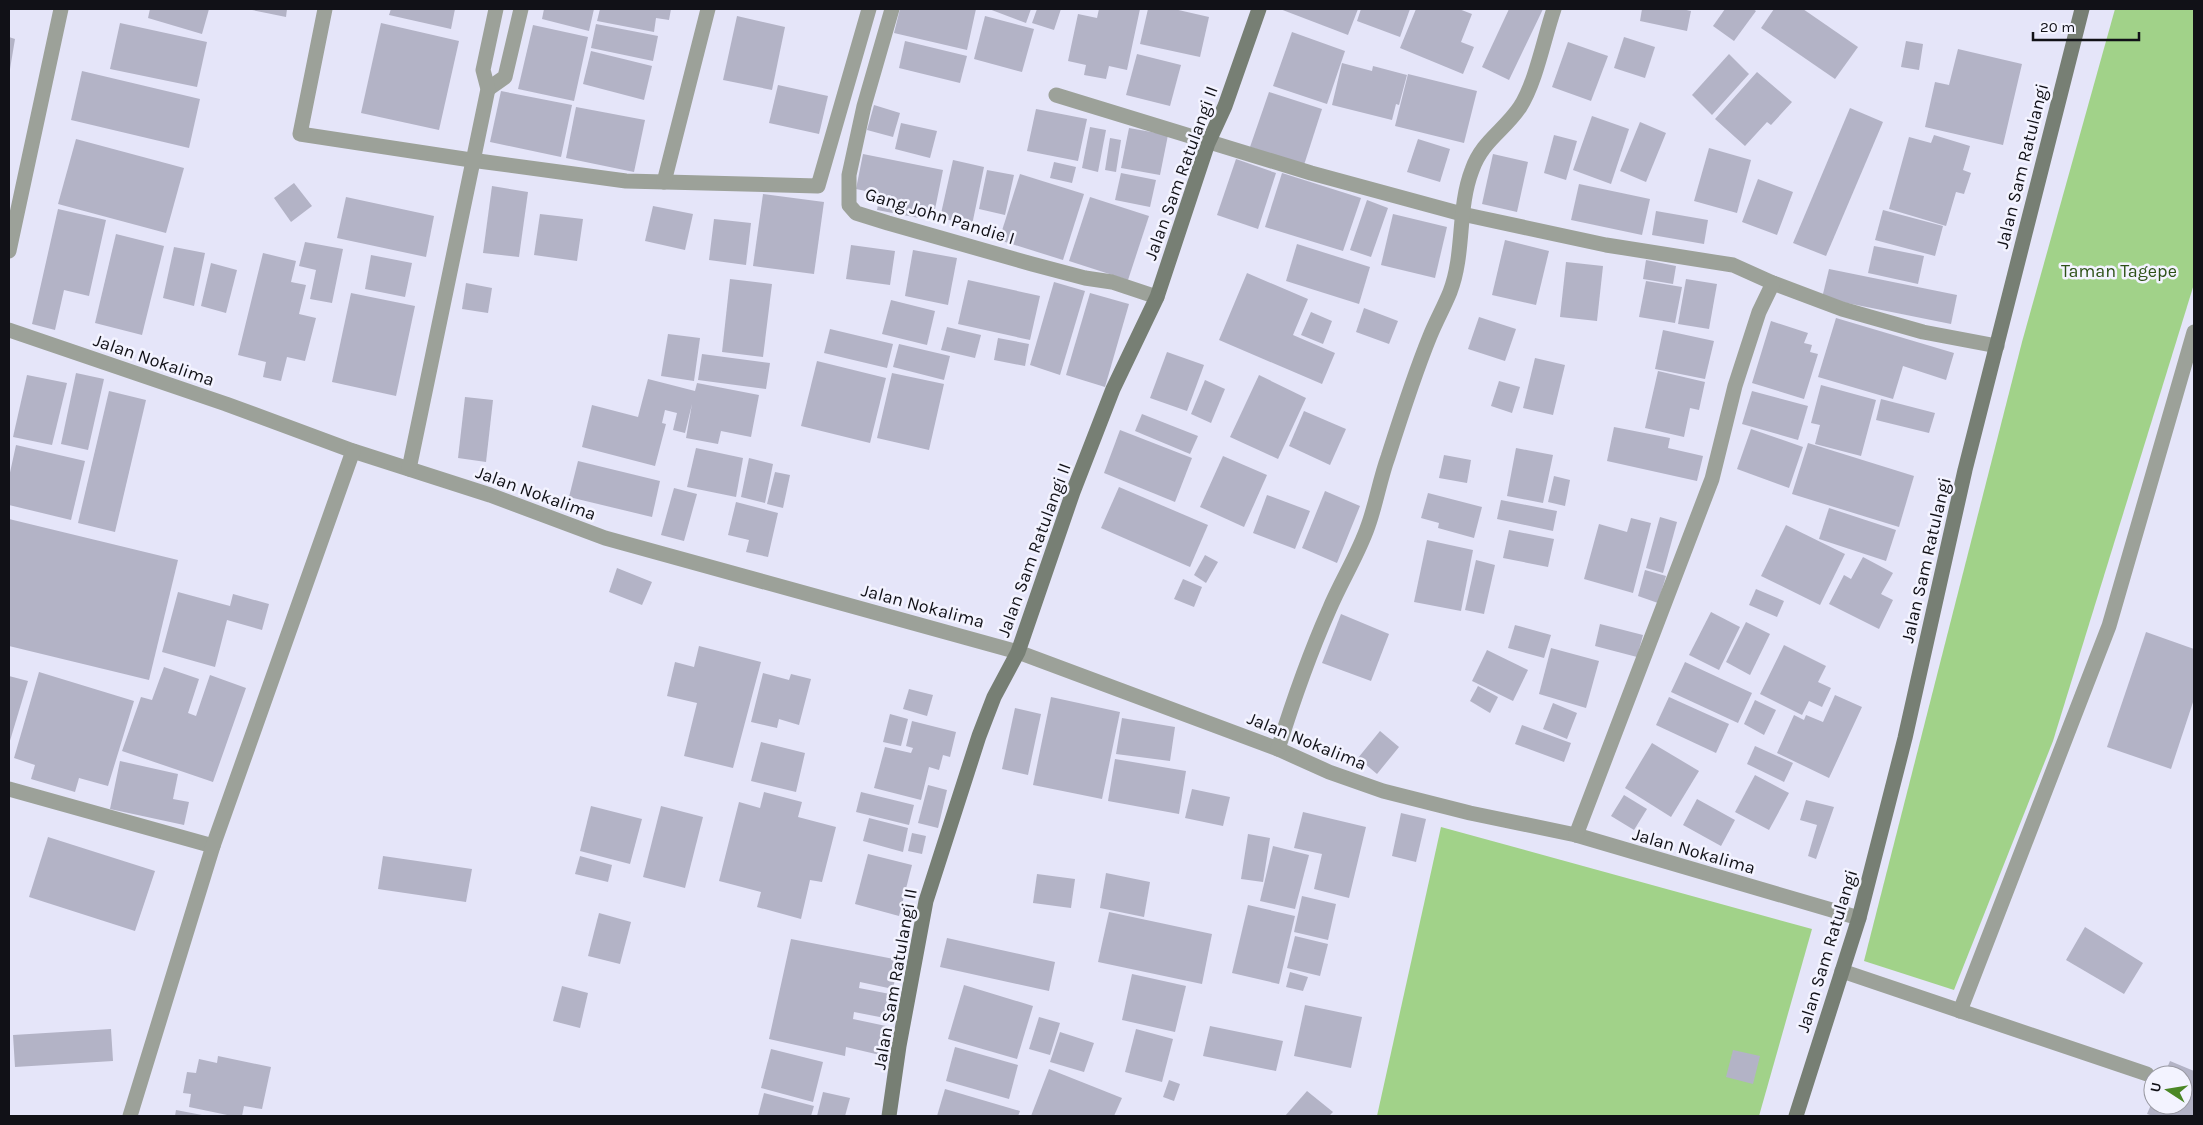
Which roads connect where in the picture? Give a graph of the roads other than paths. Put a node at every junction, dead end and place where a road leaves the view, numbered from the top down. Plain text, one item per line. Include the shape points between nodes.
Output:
1 (61, 9) edge
2 (325, 9) edge
3 (496, 9) edge
4 (521, 9) edge
5 (708, 9) edge
6 (869, 9) edge
7 (892, 9) edge
8 (1259, 9) edge
9 (1554, 9) edge
10 (2082, 9) edge
11 (488, 89) junction
12 (1056, 95) dead end
13 (1208, 142) junction
14 (471, 160) junction
15 (664, 182) junction
16 (1462, 214) junction
17 (9, 251) edge
18 (1772, 284) junction
19 (1157, 297) junction
20 (9, 330) edge
21 (2194, 332) edge
22 (1997, 346) junction
23 (353, 451) junction
24 (409, 469) junction
25 (1018, 652) junction
26 (1278, 749) junction
27 (9, 789) edge
28 (1576, 835) junction
29 (213, 846) junction
30 (1859, 918) junction
31 (1842, 972) junction
32 (1960, 1011) junction
33 (2143, 1073) edge
34 (130, 1116) edge
35 (889, 1116) edge
36 (1796, 1116) edge

1 - 17 street
2 - 14 street via 300,134
3 - 11 street via 483,70
4 - 11 street via 506,77
5 - 15 street
6 - 15 street via 818,186
7 - 19 street, Gang John Pandie I via 864,106 849,175 848,196 853,209 888,223 1032,264 1112,282
8 - 13 street, Jalan Sam Ratulangi II via 1225,106
9 - 16 street via 1521,106 1480,153 1472,171
10 - 22 street, Jalan Sam Ratulangi
11 - 14 street
12 - 13 street
13 - 16 street
13 - 19 street, Jalan Sam Ratulangi II
14 - 15 street via 626,181
14 - 24 street
16 - 18 street via 1606,245 1732,265
16 - 26 street via 1458,261 1450,290 1397,430 1368,525 1325,618
18 - 22 street via 1842,309 1923,332
18 - 28 street via 1759,312 1738,377 1712,479
19 - 25 street, Jalan Sam Ratulangi II via 1113,389 1073,492
20 - 23 street, Jalan Nokalima
21 - 32 street via 2109,626
22 - 30 street, Jalan Sam Ratulangi via 1965,470 1905,738
23 - 24 street, Jalan Nokalima
23 - 29 street
24 - 25 street, Jalan Nokalima via 490,495 604,538
25 - 26 street, Jalan Nokalima
25 - 35 street, Jalan Sam Ratulangi II via 994,697 979,736 926,901
26 - 28 street, Jalan Nokalima via 1383,791
27 - 29 street
28 - 30 street, Jalan Nokalima
29 - 34 street
30 - 31 street, Jalan Sam Ratulangi
31 - 32 street
31 - 36 street, Jalan Sam Ratulangi
32 - 33 street

